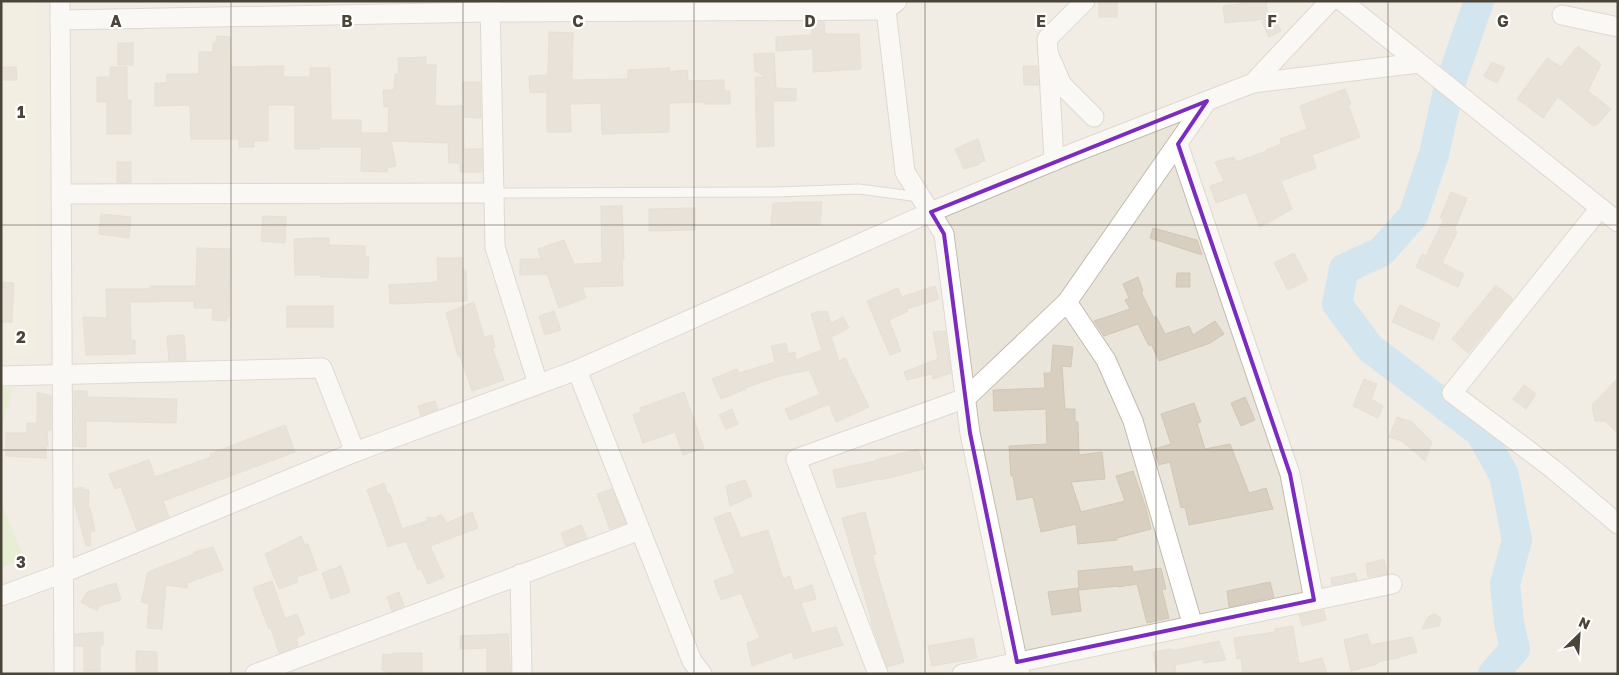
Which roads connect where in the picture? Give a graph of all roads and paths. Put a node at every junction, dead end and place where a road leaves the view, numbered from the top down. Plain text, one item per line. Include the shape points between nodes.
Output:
1 (60, 1) edge
2 (1085, 1) edge
3 (1330, 1) edge
4 (1342, 1) edge
5 (890, 4) edge
6 (490, 7) edge
7 (1562, 15) dead end
8 (60, 20) junction
9 (1618, 27) edge
10 (1048, 53) junction
11 (1419, 63) junction
12 (1253, 83) junction
13 (1207, 101) junction
14 (1094, 116) dead end
15 (1178, 144) junction
16 (1054, 161) junction
17 (494, 193) junction
18 (61, 194) junction
19 (926, 205) junction
20 (1600, 208) junction
21 (1618, 222) edge
22 (1067, 302) junction
23 (577, 370) junction
24 (62, 375) junction
25 (1, 376) edge
26 (538, 384) junction
27 (966, 398) junction
28 (355, 452) junction
29 (1618, 524) edge
30 (640, 530) junction
31 (63, 573) junction
32 (520, 574) junction
33 (1392, 584) dead end
34 (1, 596) edge
35 (1314, 600) junction
36 (1193, 626) junction
37 (1018, 668) edge
38 (64, 674) edge
39 (255, 674) edge
40 (522, 674) edge
41 (702, 674) edge
42 (878, 674) edge
43 (962, 674) edge

1 - 8 street
2 - 10 street via 1047,39
3 - 12 street
4 - 11 street
5 - 6 street
5 - 19 street via 905,172
6 - 8 street
6 - 17 street
7 - 9 street
8 - 18 street
10 - 14 street via 1062,85
10 - 16 street
11 - 12 street
11 - 20 street
12 - 13 street
13 - 15 street
13 - 16 street
15 - 22 street
15 - 35 street via 1290,474
16 - 19 street
17 - 18 street
17 - 19 lane via 858,189
17 - 26 street via 495,247
18 - 24 street
19 - 23 street
19 - 27 street via 944,234
20 - 21 street
20 - 29 street via 1452,393 1553,469
22 - 27 street
22 - 36 street via 1106,360 1133,421
23 - 26 street
23 - 30 street
24 - 25 street
24 - 28 street via 322,368
24 - 31 street
26 - 28 street
27 - 37 street via 970,433
27 - 42 street via 796,459
28 - 31 street
30 - 32 street
30 - 41 street via 692,661
31 - 34 street
31 - 38 street
32 - 39 street
32 - 40 street
33 - 35 street
35 - 36 street
36 - 37 street
37 - 43 street

